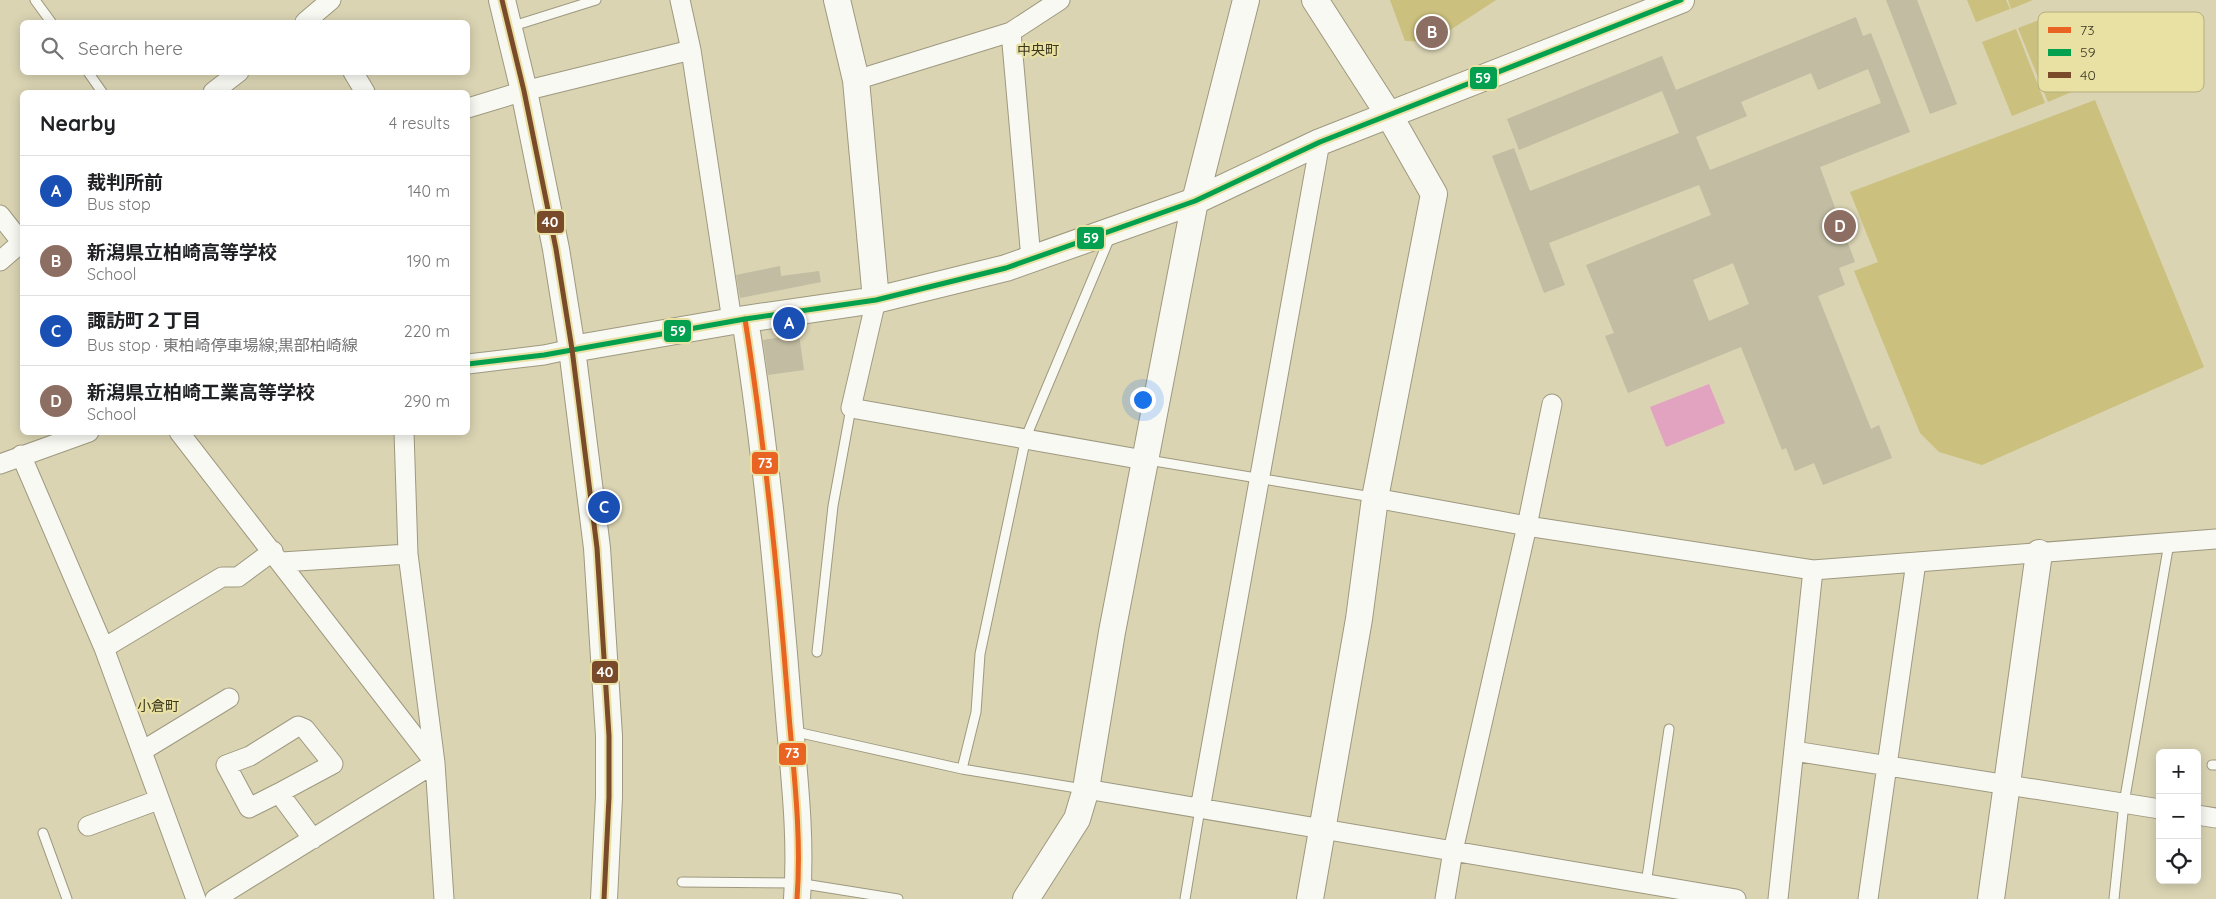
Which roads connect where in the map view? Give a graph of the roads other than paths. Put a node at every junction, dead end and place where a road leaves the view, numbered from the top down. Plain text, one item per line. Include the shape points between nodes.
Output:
1 (35, 0) edge
2 (331, 0) edge
3 (502, 0) edge
4 (596, 0) edge
5 (680, 0) edge
6 (837, 0) edge
7 (1060, 0) edge
8 (1246, 0) edge
9 (1315, 0) edge
10 (1681, 0) edge
11 (313, 15) edge
12 (50, 20) edge
13 (508, 28) junction
14 (1011, 32) junction
15 (691, 50) junction
16 (90, 75) edge
17 (236, 75) edge
18 (355, 75) edge
19 (856, 80) junction
20 (101, 90) edge
21 (216, 90) edge
22 (364, 90) edge
23 (524, 91) junction
24 (470, 107) edge
25 (1389, 116) junction
26 (1320, 142) junction
27 (1195, 201) junction
28 (0, 215) edge
29 (1113, 230) junction
30 (20, 240) edge
31 (20, 245) edge
32 (1031, 259) junction
33 (0, 261) edge
34 (876, 300) junction
35 (739, 320) junction
36 (572, 349) junction
37 (470, 364) edge
38 (1552, 404) dead end
39 (851, 408) junction
40 (80, 435) edge
41 (181, 435) edge
42 (404, 435) edge
43 (1026, 437) junction
44 (21, 455) junction
45 (1144, 460) junction
46 (0, 464) edge
47 (1258, 478) junction
48 (1375, 498) junction
49 (1528, 526) junction
50 (2216, 539) edge
51 (2169, 543) junction
52 (2039, 553) junction
53 (408, 554) junction
54 (278, 557) junction
55 (1916, 562) junction
56 (1813, 570) junction
57 (104, 648) junction
58 (817, 652) dead end
59 (229, 698) dead end
60 (1669, 729) dead end
61 (790, 730) junction
62 (142, 751) junction
63 (1794, 751) junction
64 (435, 763) junction
65 (1887, 765) junction
66 (962, 769) junction
67 (2006, 784) junction
68 (1086, 790) junction
69 (278, 793) junction
70 (158, 800) junction
71 (2124, 803) junction
72 (2156, 808) edge
73 (1200, 809) junction
74 (2201, 815) edge
75 (2216, 818) edge
76 (88, 826) dead end
77 (1322, 829) junction
78 (43, 833) dead end
79 (313, 839) junction
80 (1453, 851) junction
81 (682, 882) dead end
82 (1646, 884) junction
83 (797, 891) edge
84 (67, 899) edge
85 (196, 899) edge
86 (215, 899) edge
87 (444, 899) edge
88 (604, 899) edge
89 (898, 899) edge
90 (1026, 899) edge
91 (1185, 899) edge
92 (1310, 899) edge
93 (1445, 899) edge
94 (1736, 899) edge
95 (1778, 899) edge
96 (1868, 899) edge
97 (1991, 899) edge
98 (2114, 899) edge

1 - 12 lane
2 - 11 street
3 - 13 street
4 - 13 lane
5 - 15 street
6 - 19 street
7 - 14 street
8 - 27 street
9 - 25 street
10 - 25 street
13 - 23 street
14 - 19 street
14 - 32 street
15 - 23 street
15 - 35 street
16 - 20 lane
17 - 21 street
18 - 22 street
19 - 34 street
23 - 24 street
23 - 36 street via 556,249
25 - 26 street
25 - 48 street via 1434,194
26 - 27 street
26 - 47 street
27 - 29 street
27 - 45 street
28 - 30 street
29 - 32 street
29 - 43 lane
31 - 33 street
32 - 34 street
34 - 35 street
34 - 39 street
35 - 36 street
35 - 61 street via 759,407
36 - 37 street
36 - 88 street via 597,548 609,736
38 - 49 street
39 - 43 street
39 - 58 lane via 833,506
40 - 44 street
41 - 54 street
42 - 53 street
43 - 45 street
43 - 66 lane via 980,654 976,712
44 - 46 street
44 - 57 street
45 - 47 lane
45 - 68 street
47 - 48 lane
47 - 73 street
48 - 49 street
48 - 77 street via 1359,619
49 - 56 street
49 - 80 street
50 - 51 street
51 - 52 street
51 - 71 lane
52 - 55 street
52 - 67 street
53 - 54 street
53 - 64 street
54 - 57 street via 238,577 222,577
54 - 64 street
55 - 56 street
55 - 65 street
56 - 63 street
57 - 62 street
59 - 62 street
60 - 82 lane
61 - 66 lane
61 - 83 street via 798,802
62 - 70 street
63 - 65 street
63 - 95 street
64 - 79 street
64 - 87 street
65 - 67 street
65 - 96 street
66 - 68 lane
67 - 71 street
67 - 97 street
68 - 73 street
68 - 90 street via 1077,819
69 - 69 street via 333,764 305,729 298,726 250,756 226,765 249,808
69 - 79 street
70 - 76 street
70 - 85 street
71 - 72 street
71 - 98 lane
73 - 77 street
73 - 91 lane
74 - 75 street
77 - 80 street
77 - 92 street
78 - 84 lane
79 - 86 street
80 - 82 street
80 - 93 street
81 - 83 lane
82 - 94 street
83 - 89 lane

